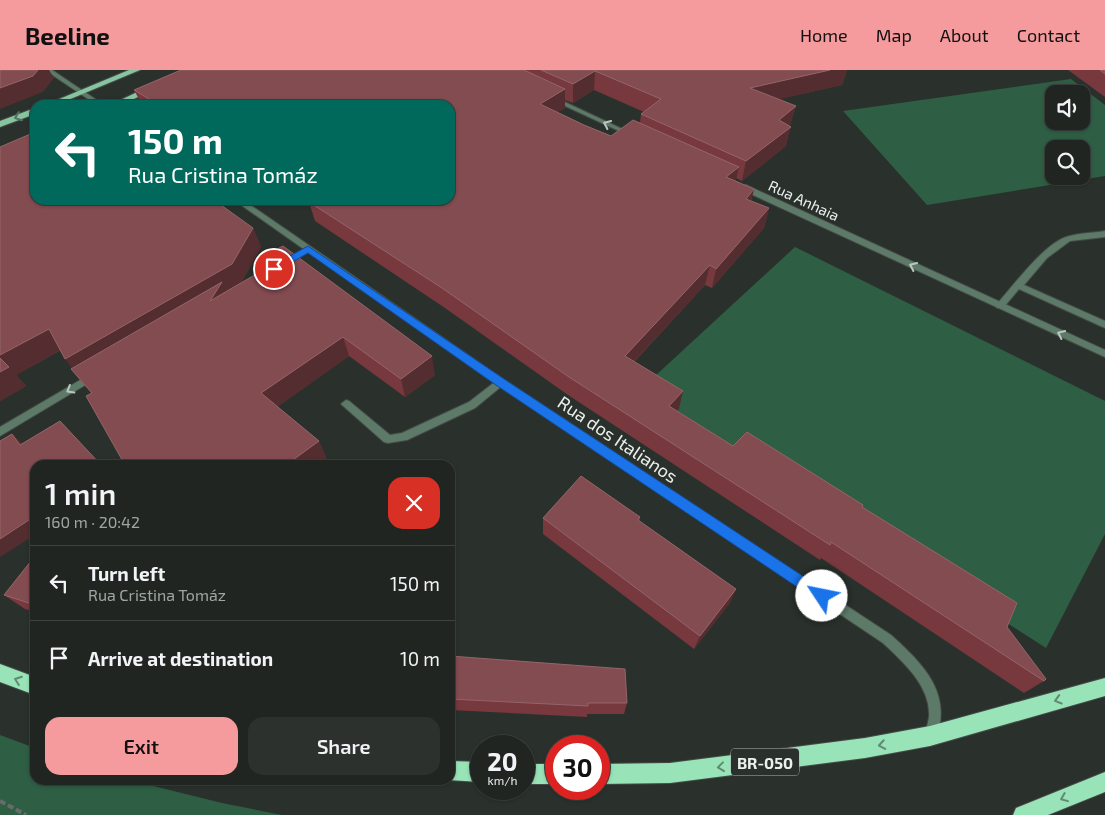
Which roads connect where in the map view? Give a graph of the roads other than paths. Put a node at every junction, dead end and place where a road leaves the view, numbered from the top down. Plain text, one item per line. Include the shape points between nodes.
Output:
1 (48, 70) edge
2 (136, 70) edge
3 (156, 88) edge
4 (82, 92) junction
5 (545, 95) edge
6 (62, 100) edge
7 (94, 100) edge
8 (126, 100) edge
9 (30, 113) edge
10 (0, 124) edge
11 (643, 140) edge
12 (732, 182) edge
13 (244, 205) edge
14 (1105, 234) edge
15 (1017, 285) junction
16 (1000, 306) junction
17 (1105, 325) edge
18 (1105, 354) edge
19 (103, 371) edge
20 (500, 382) junction
21 (346, 404) dead end
22 (0, 432) edge
23 (0, 673) edge
24 (30, 684) edge
25 (1105, 687) edge
26 (930, 736) junction
27 (455, 771) edge
28 (470, 772) edge
29 (610, 774) edge
30 (1105, 782) edge
31 (1023, 815) edge

1 - 4 street
2 - 4 main road
3 - 8 main road
4 - 6 main road
4 - 7 street
11 -> 5 street
9 -> 10 main road
16 -> 12 street, Rua Anhaia
13 - 20 street, Rua dos Italianos via 304,251
14 - 15 street via 1068,239 1044,256
15 - 16 street
15 - 17 street
18 -> 16 street, Rua Anhaia
19 -> 22 street
20 - 21 street via 472,405 404,437 388,439
20 - 26 street, Rua dos Italianos via 887,639 915,665 931,692 936,715
24 -> 23 highway
25 -> 26 highway, BR-050
26 -> 29 highway, BR-050 via 846,751 670,773
27 - 28 highway
30 -> 31 highway

